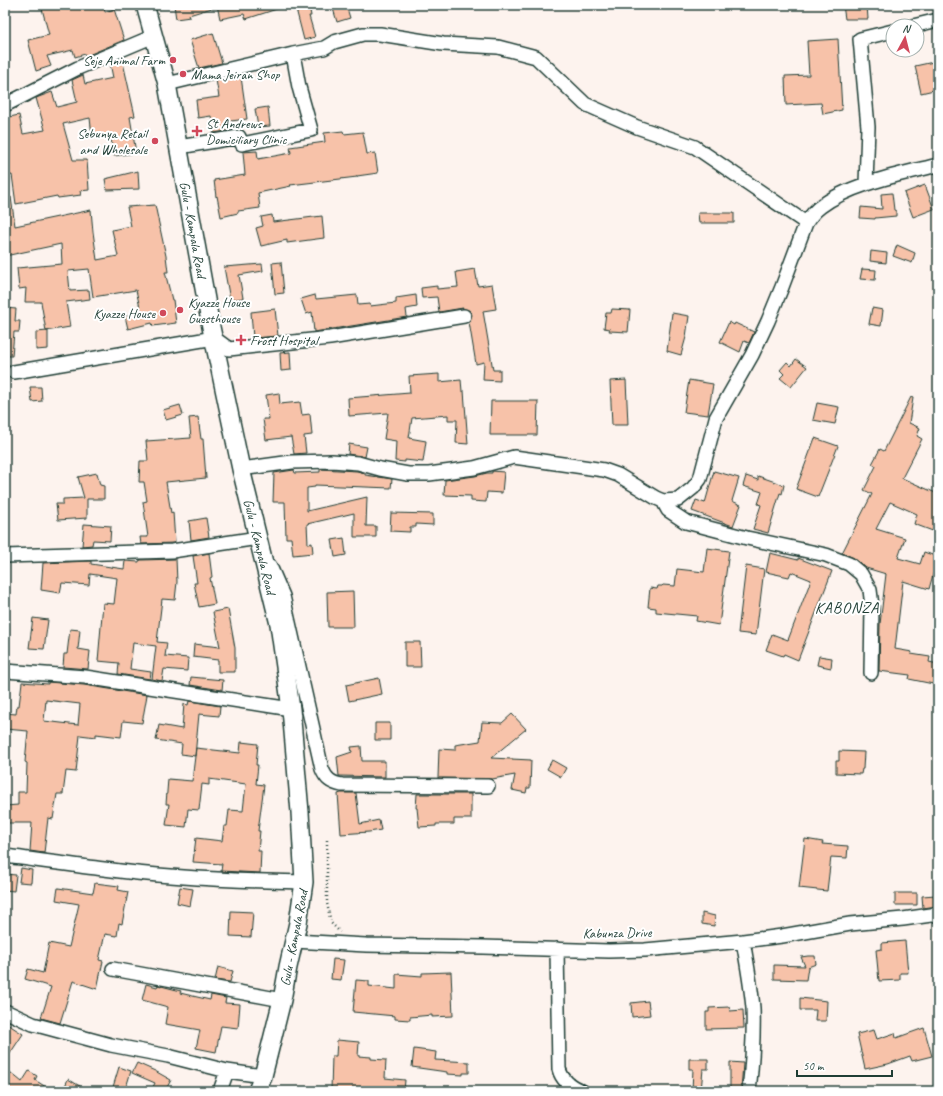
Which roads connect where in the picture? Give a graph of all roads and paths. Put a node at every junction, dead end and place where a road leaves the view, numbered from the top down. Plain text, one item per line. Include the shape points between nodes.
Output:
1 (145, 5) edge
2 (938, 20) edge
3 (925, 23) edge
4 (885, 33) edge
5 (154, 36) junction
6 (293, 54) junction
7 (167, 84) junction
8 (5, 105) edge
9 (179, 147) junction
10 (938, 165) edge
11 (866, 184) junction
12 (806, 223) junction
13 (464, 316) dead end
14 (214, 338) junction
15 (14, 372) dead end
16 (241, 469) junction
17 (663, 501) junction
18 (260, 546) junction
19 (5, 556) edge
20 (5, 671) edge
21 (871, 673) dead end
22 (291, 710) junction
23 (488, 786) dead end
24 (327, 840) dead end
25 (5, 856) edge
26 (304, 882) junction
27 (938, 914) edge
28 (294, 941) junction
29 (743, 941) junction
30 (342, 944) junction
31 (557, 949) junction
32 (114, 969) dead end
33 (282, 1000) junction
34 (5, 1012) edge
35 (227, 1071) junction
36 (260, 1083) edge
37 (220, 1091) edge
38 (582, 1091) edge
39 (749, 1091) edge

1 - 5 main road, Gulu - Kampala Road
2 - 3 street
4 - 11 street via 860,39 868,127
5 - 7 main road, Gulu - Kampala Road
5 - 8 street via 78,68
6 - 7 street
6 - 9 street via 298,87 311,130 242,144 239,137
6 - 12 street via 324,48 334,42 363,34 380,34 443,44 498,47 536,57 584,104 637,128 695,147
7 - 9 main road, Gulu - Kampala Road
9 - 14 main road, Gulu - Kampala Road
10 - 11 street
11 - 12 street via 820,206
12 - 17 street via 768,321 716,418 700,479 678,500
13 - 14 street via 330,338 229,349
14 - 15 street
14 - 16 main road, Gulu - Kampala Road
16 - 17 street via 292,462 332,461 358,463 380,470 408,474 429,474 474,468 514,457 604,470 618,475
16 - 18 main road, Gulu - Kampala Road
17 - 21 street via 668,510 686,522 826,555 849,564 861,574 870,590
18 - 19 street
18 - 22 main road, Gulu - Kampala Road via 279,624
18 - 23 street via 283,596 326,778 342,785
20 - 22 street via 85,677
22 - 26 main road, Gulu - Kampala Road
24 - 30 path via 327,903 331,923 341,934
25 - 26 street via 156,875
26 - 28 main road, Gulu - Kampala Road
27 - 29 street, Kabunza Drive via 850,924
28 - 30 street, Kabunza Drive
28 - 33 main road, Gulu - Kampala Road
29 - 31 street, Kabunza Drive via 645,950
29 - 39 street via 753,1009
30 - 31 street, Kabunza Drive
31 - 38 street via 559,1069 572,1088
32 - 33 street
33 - 36 main road, Gulu - Kampala Road
34 - 35 street via 33,1024 78,1037
35 - 36 street
35 - 37 street

